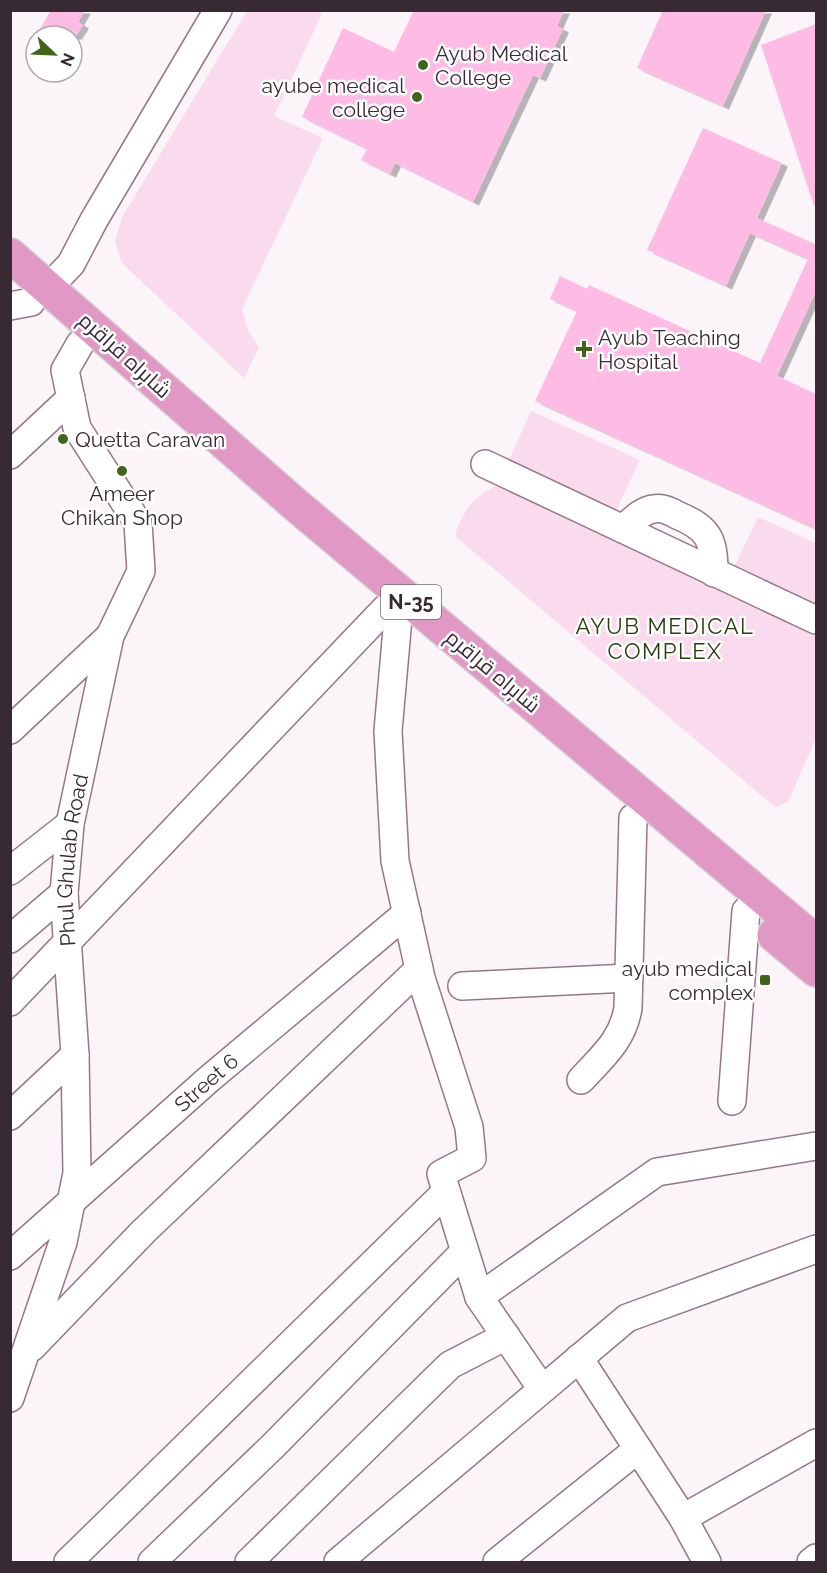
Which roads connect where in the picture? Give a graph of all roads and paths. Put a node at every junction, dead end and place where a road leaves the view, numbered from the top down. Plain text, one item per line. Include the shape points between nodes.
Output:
1 (218, 10) edge
2 (10, 255) edge
3 (25, 295) edge
4 (80, 344) junction
5 (71, 398) junction
6 (10, 455) edge
7 (485, 464) dead end
8 (623, 529) junction
9 (714, 573) junction
10 (392, 613) junction
11 (816, 620) edge
12 (110, 636) junction
13 (10, 730) edge
14 (633, 818) junction
15 (70, 824) junction
16 (10, 871) edge
17 (64, 893) junction
18 (746, 911) junction
19 (407, 913) junction
20 (10, 939) edge
21 (816, 942) edge
22 (67, 945) junction
23 (419, 969) junction
24 (816, 970) edge
25 (629, 978) junction
26 (462, 986) dead end
27 (10, 1002) edge
28 (75, 1055) junction
29 (581, 1080) dead end
30 (732, 1101) dead end
31 (10, 1116) edge
32 (816, 1146) edge
33 (446, 1192) junction
34 (71, 1202) junction
35 (816, 1249) edge
36 (463, 1252) junction
37 (11, 1253) edge
38 (479, 1297) junction
39 (506, 1336) junction
40 (25, 1354) junction
41 (579, 1358) junction
42 (12, 1389) edge
43 (542, 1389) junction
44 (816, 1443) edge
45 (638, 1449) junction
46 (683, 1518) junction
47 (816, 1558) edge
48 (68, 1563) edge
49 (152, 1563) edge
50 (249, 1563) edge
51 (338, 1563) edge
52 (497, 1563) edge
53 (707, 1563) edge
54 (811, 1563) edge

1 - 3 street via 71,264
2 - 3 highway, شاہراہ قراقرم / N-35
3 - 4 highway, شاہراہ قراقرم / N-35
3 - 21 highway, شاہراہ قراقرم / N-35 via 304,511
4 - 5 street, Phul Ghulab Road via 65,370
4 - 10 highway, شاہراہ قراقرم / N-35
5 - 6 street
5 - 12 street, Phul Ghulab Road via 77,428 138,523 141,571
7 - 8 street
8 - 9 street
8 - 9 street via 640,514 655,508 666,509 699,525 711,545
9 - 11 street
10 - 14 highway, شاہراہ قراقرم / N-35
10 - 19 street via 388,731 395,861
10 - 22 street
12 - 13 street
12 - 15 street, Phul Ghulab Road
14 - 18 highway, شاہراہ قراقرم / N-35
14 - 25 street
15 - 16 street
15 - 17 street, Phul Ghulab Road
17 - 20 street
17 - 22 street, Phul Ghulab Road
18 - 24 highway, شاہراہ قراقرم / N-35
18 - 30 street
19 - 23 street
19 - 34 street, Street 6
22 - 27 street
22 - 28 street, Phul Ghulab Road
23 - 33 street via 469,1128 472,1158 441,1174
23 - 40 street via 144,1231
25 - 26 street
25 - 29 street via 628,1008 619,1038
28 - 31 street
28 - 34 street, Phul Ghulab Road via 77,1173
32 - 38 street via 657,1172
33 - 36 street
33 - 48 street
34 - 37 street, Street 6
34 - 40 street, Phul Ghulab Road via 63,1242
35 - 41 street via 627,1318
36 - 38 street
36 - 49 street
38 - 39 street
39 - 43 street
39 - 50 street via 450,1365
40 - 42 street, Phul Ghulab Road
41 - 43 street
41 - 45 street
43 - 51 street
44 - 46 street
45 - 46 street
45 - 52 street
46 - 53 street
47 - 54 street

